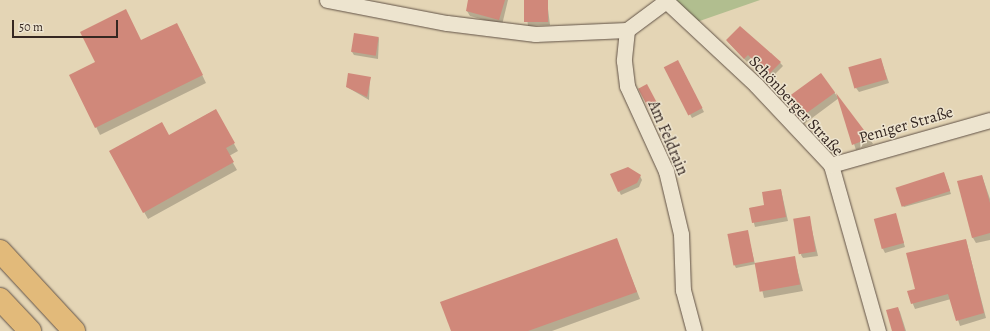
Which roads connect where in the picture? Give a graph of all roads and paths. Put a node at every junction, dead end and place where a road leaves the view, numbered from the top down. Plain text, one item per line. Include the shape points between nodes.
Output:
1 (327, 0) edge
2 (666, 0) edge
3 (627, 30) junction
4 (990, 120) edge
5 (831, 165) junction
6 (0, 251) edge
7 (0, 299) edge
8 (30, 331) edge
9 (74, 331) edge
10 (694, 331) edge
11 (878, 331) edge

1 - 3 street via 496,31 535,34
2 - 3 street
2 - 5 street, Schönberger Straße via 756,86
3 - 10 street, Am Feldrain via 624,61 627,86 666,171 682,234 683,290
4 - 5 street, Peniger Straße
5 - 11 street, Schönberger Straße
6 - 9 highway
7 - 8 highway

